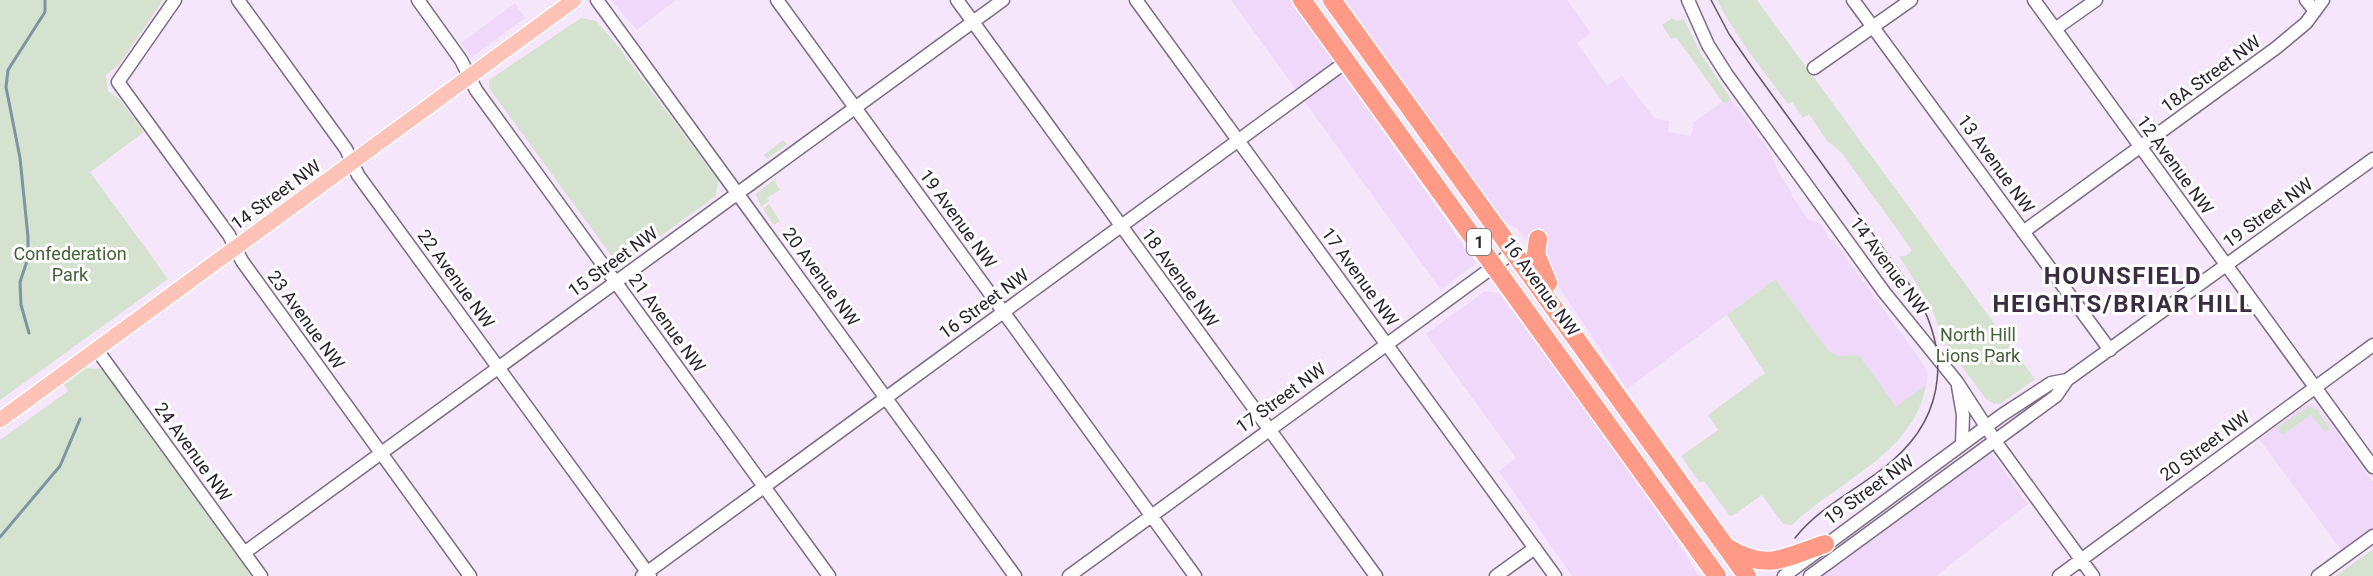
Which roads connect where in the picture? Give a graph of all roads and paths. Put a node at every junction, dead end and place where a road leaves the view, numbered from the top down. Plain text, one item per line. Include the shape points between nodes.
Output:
1 (175, 0) edge
2 (238, 0) edge
3 (418, 0) edge
4 (574, 0) edge
5 (597, 0) edge
6 (777, 0) edge
7 (957, 0) edge
8 (1003, 0) edge
9 (1136, 0) edge
10 (1302, 0) edge
11 (1332, 0) edge
12 (1688, 0) edge
13 (1853, 0) edge
14 (1911, 0) edge
15 (2034, 0) edge
16 (2096, 0) edge
17 (2306, 0) edge
18 (2323, 0) edge
19 (2315, 11) junction
20 (973, 22) junction
21 (1873, 27) junction
22 (2055, 29) junction
23 (1347, 61) junction
24 (1814, 68) dead end
25 (469, 78) junction
26 (855, 108) junction
27 (1239, 141) junction
28 (2140, 148) junction
29 (2373, 159) edge
30 (352, 163) junction
31 (738, 194) junction
32 (1120, 226) junction
33 (2023, 232) junction
34 (1538, 238) dead end
35 (235, 248) junction
36 (1515, 251) junction
37 (1495, 265) junction
38 (2226, 265) junction
39 (615, 282) junction
40 (1557, 310) junction
41 (1003, 312) junction
42 (1386, 344) junction
43 (2373, 345) edge
44 (97, 350) junction
45 (2110, 350) junction
46 (498, 368) junction
47 (2067, 380) junction
48 (1957, 382) junction
49 (2315, 388) junction
50 (886, 398) junction
51 (0, 420) edge
52 (1988, 425) junction
53 (1269, 429) junction
54 (1995, 439) junction
55 (1962, 444) junction
56 (381, 454) junction
57 (2373, 467) edge
58 (764, 487) junction
59 (1152, 516) junction
60 (2373, 536) edge
61 (1826, 544) junction
62 (1726, 546) junction
63 (1534, 548) junction
64 (244, 553) junction
65 (2081, 560) junction
66 (647, 575) edge
67 (261, 576) edge
68 (470, 576) edge
69 (829, 576) edge
70 (1015, 576) edge
71 (1070, 576) edge
72 (1195, 576) edge
73 (1376, 576) edge
74 (1496, 576) edge
75 (1555, 576) edge
76 (1718, 576) edge
77 (1747, 576) edge
78 (1784, 576) edge
79 (1810, 576) edge
80 (2059, 576) edge
81 (2093, 576) edge
82 (2318, 576) edge

1 - 35 street, 23 Avenue NW via 118,82
2 - 30 street, 22 Avenue NW via 346,149
3 - 25 street, 21 Avenue NW via 461,60
4 - 25 main road, 14 Street NW
5 - 31 street, 20 Avenue NW
6 - 26 street, 19 Avenue NW
7 - 20 street, 18 Avenue NW
8 - 20 street, 15 Street NW
9 - 27 street, 17 Avenue NW
10 - 23 highway, 16 Avenue NW / 1
11 - 36 highway, 16 Avenue NW / 1
12 - 48 street, 14 Avenue NW via 1708,45 1727,75 1884,292
13 - 21 street, 13 Avenue NW
14 - 21 street
15 - 22 street, 12 Avenue NW
16 - 22 street
17 - 19 street
18 - 19 street, 18A Street NW
19 - 28 street, 18A Street NW via 2277,48
20 - 26 street, 15 Street NW
20 - 32 street, 18 Avenue NW
21 - 24 street
21 - 33 street, 13 Avenue NW
22 - 28 street, 12 Avenue NW
23 - 27 street, 16 Street NW
23 - 37 highway, 16 Avenue NW / 1
25 - 30 main road, 14 Street NW
25 - 39 street, 21 Avenue NW
26 - 31 street, 15 Street NW
26 - 41 street, 19 Avenue NW
27 - 32 street, 16 Street NW
27 - 42 street, 17 Avenue NW
28 - 33 street, 18A Street NW
28 - 38 street, 12 Avenue NW
29 - 38 street, 19 Street NW
30 - 35 main road, 14 Street NW
30 - 46 street, 22 Avenue NW
31 - 39 street, 15 Street NW
31 - 50 street, 20 Avenue NW
32 - 41 street, 16 Street NW
32 - 53 street, 18 Avenue NW
33 - 45 street, 13 Avenue NW
34 - 40 highway via 1536,254
35 - 44 main road, 14 Street NW
35 - 56 street, 23 Avenue NW
36 - 37 street, 17 Street NW
36 - 40 highway, 16 Avenue NW / 1
37 - 42 street, 17 Street NW
37 - 76 highway, 16 Avenue NW / 1
38 - 45 street, 19 Street NW
38 - 49 street, 12 Avenue NW
39 - 46 street, 15 Street NW
39 - 58 street, 21 Avenue NW
40 - 62 highway, 16 Avenue NW / 1
41 - 50 street, 16 Street NW
41 - 59 street, 19 Avenue NW
42 - 53 street, 17 Street NW
42 - 63 street, 17 Avenue NW
43 - 49 street, 20 Street NW
44 - 51 main road, 14 Street NW
44 - 64 street, 24 Avenue NW
45 - 47 street, 19 Street NW
46 - 56 street, 15 Street NW
46 - 66 street, 22 Avenue NW
47 - 52 street, 19 Street NW via 2051,383
47 - 54 street, 19 Street NW via 2056,396
48 - 52 street, 14 Avenue NW
48 - 55 street via 1963,415
49 - 57 street, 12 Avenue NW
49 - 65 street, 20 Street NW
50 - 58 street, 16 Street NW
50 - 70 street, 20 Avenue NW
52 - 54 street, 14 Avenue NW
52 - 55 street, 19 Street NW
53 - 59 street, 17 Street NW
53 - 73 street, 18 Avenue NW
54 - 65 street, 14 Avenue NW
54 - 79 street, 19 Street NW
55 - 61 street, 19 Street NW
56 - 64 street, 15 Street NW
56 - 68 street, 23 Avenue NW
58 - 66 street, 16 Street NW
58 - 69 street, 21 Avenue NW
59 - 71 street, 17 Street NW
59 - 72 street, 19 Avenue NW
60 - 82 street
61 - 62 highway via 1758,562
61 - 78 street, 19 Street NW
62 - 77 highway, 16 Avenue NW / 1
63 - 74 street
63 - 75 street, 17 Avenue NW
64 - 67 street, 24 Avenue NW
65 - 80 street, 20 Street NW
65 - 81 street, 14 Avenue NW

